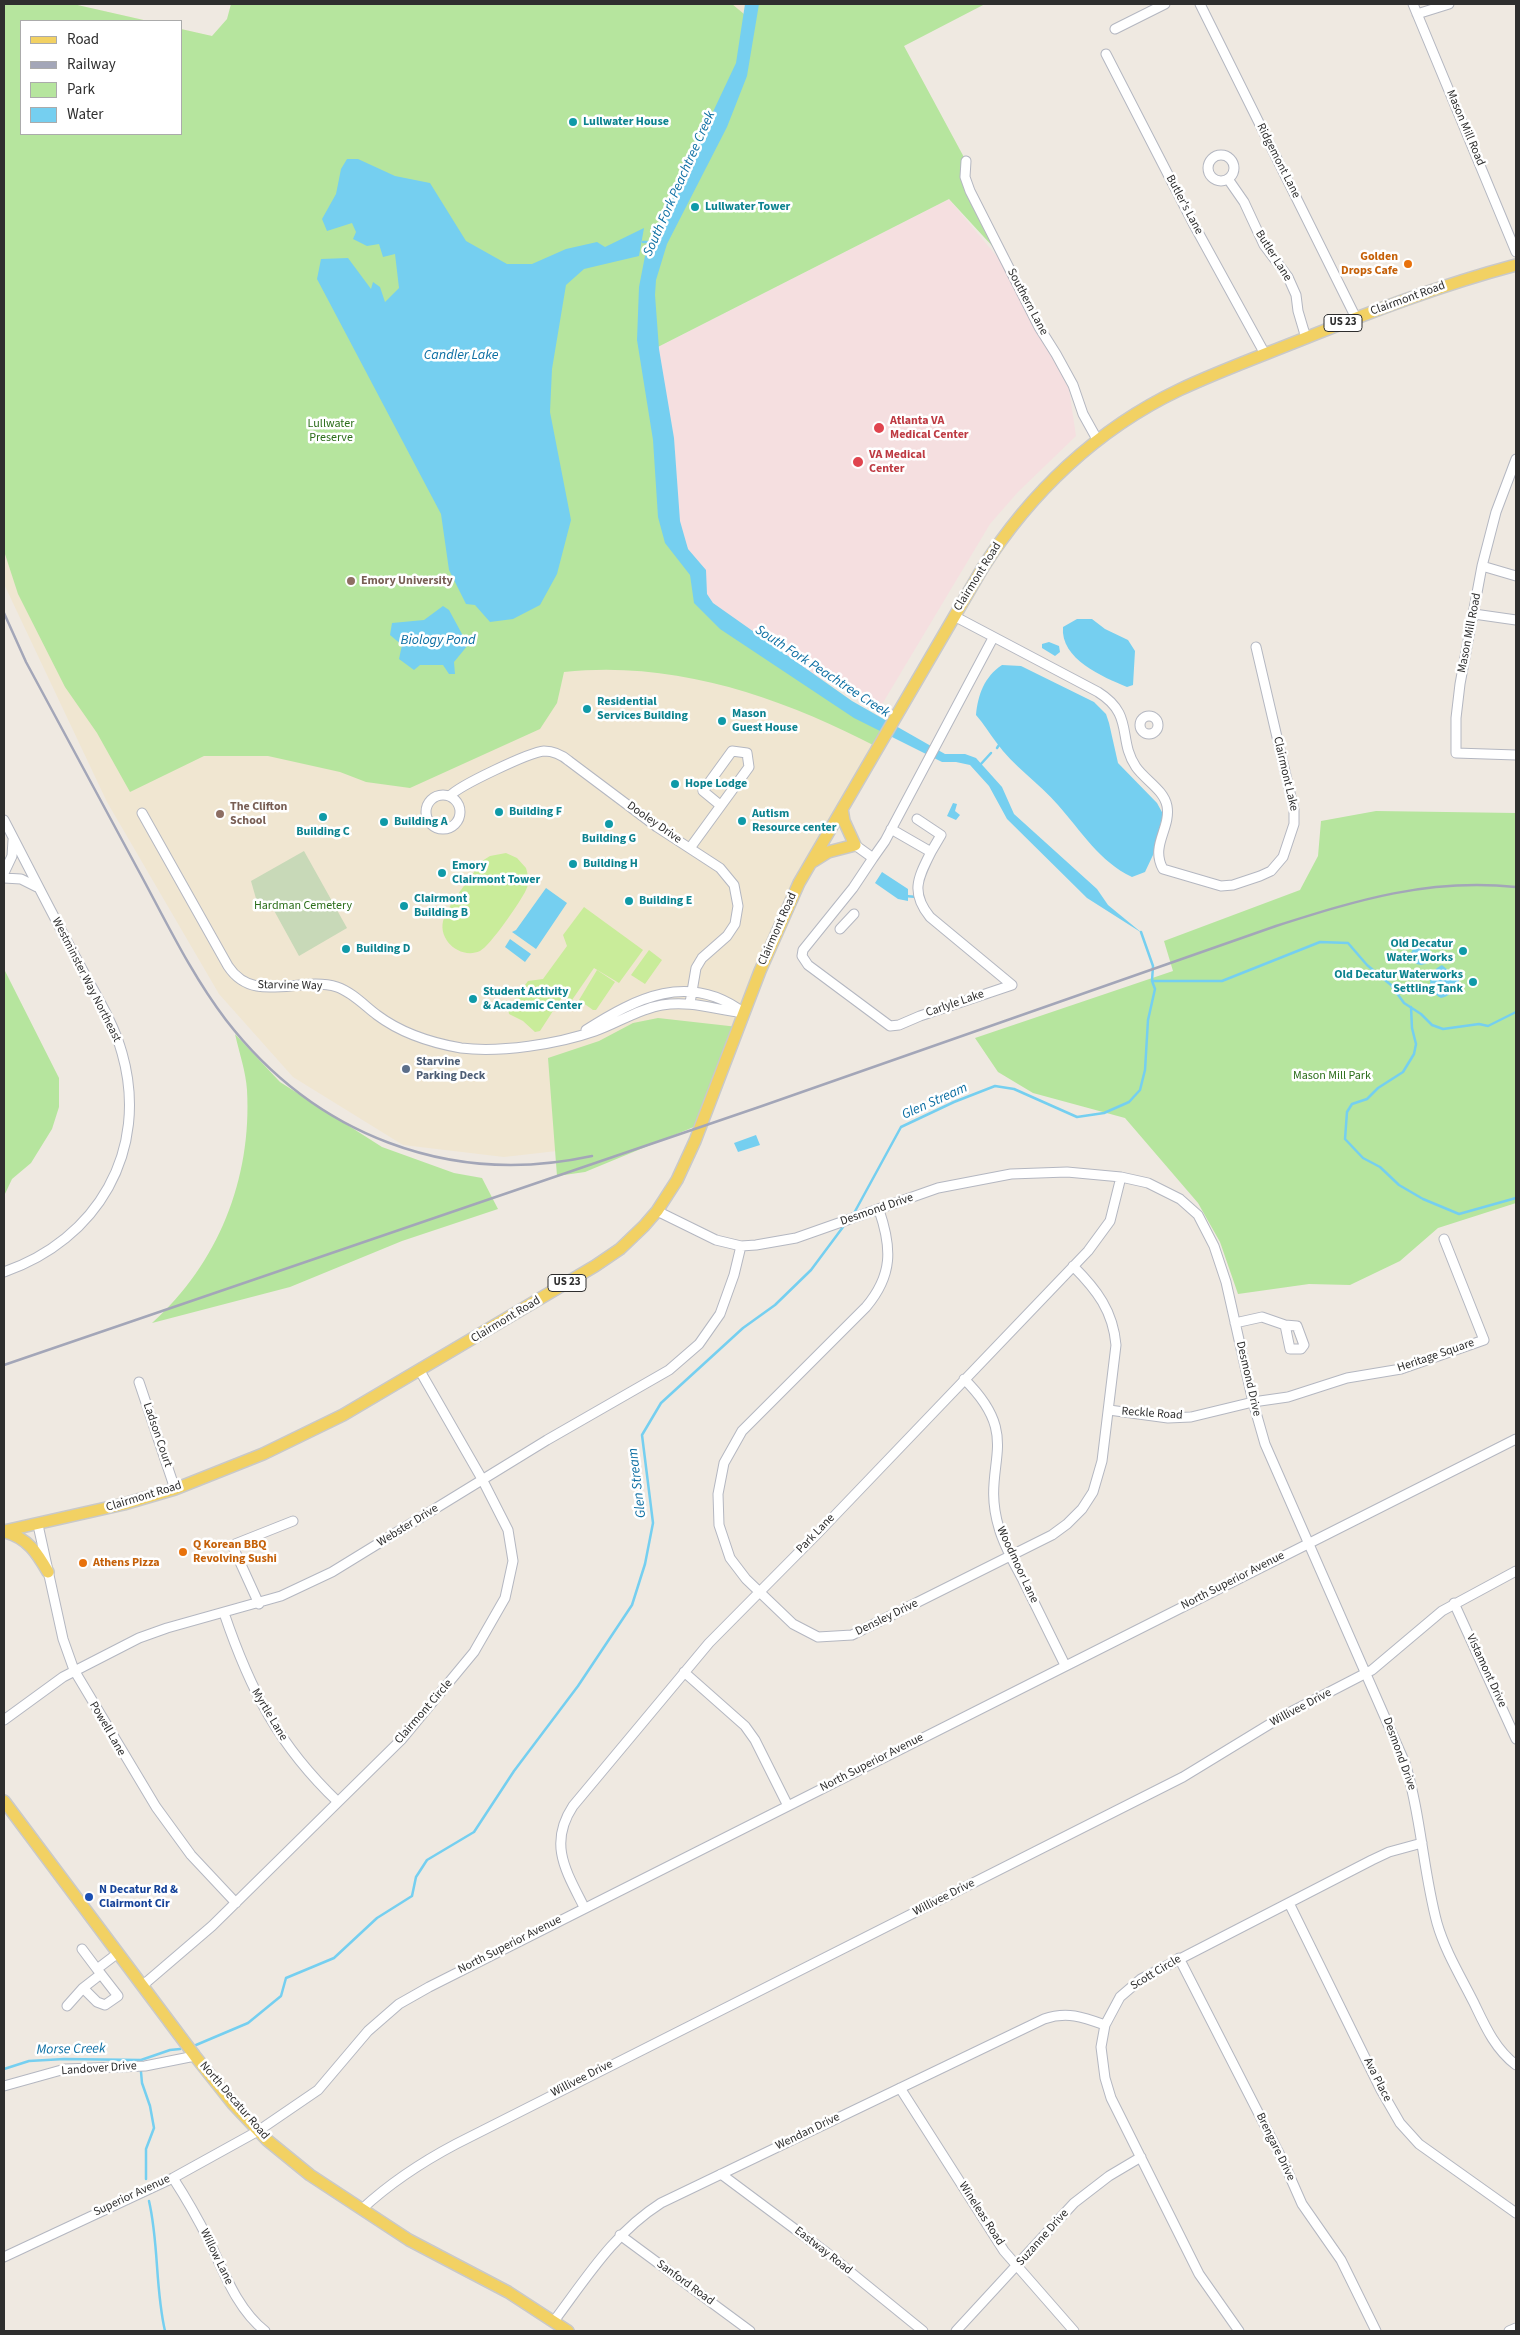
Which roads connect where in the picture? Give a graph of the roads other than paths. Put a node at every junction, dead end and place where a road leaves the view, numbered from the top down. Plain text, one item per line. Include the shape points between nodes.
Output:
1 (1165, 4) edge
2 (1200, 4) edge
3 (1413, 4) edge
4 (1449, 4) edge
5 (1418, 14) junction
6 (1115, 29) dead end
7 (1106, 54) dead end
8 (966, 161) dead end
9 (1228, 179) dead end
10 (1516, 252) edge
11 (1516, 266) edge
12 (1356, 318) junction
13 (1306, 338) junction
14 (1265, 354) junction
15 (1098, 441) junction
16 (1516, 461) edge
17 (1482, 566) junction
18 (1516, 576) edge
19 (1474, 614) junction
20 (954, 616) junction
21 (1516, 620) edge
22 (993, 638) junction
23 (1256, 647) dead end
24 (1140, 726) dead end
25 (1126, 732) junction
26 (1516, 755) edge
27 (450, 796) dead end
28 (720, 805) junction
29 (842, 809) junction
30 (142, 814) dead end
31 (917, 819) dead end
32 (4, 820) edge
33 (891, 829) junction
34 (11, 834) junction
35 (855, 845) junction
36 (690, 848) junction
37 (931, 852) junction
38 (873, 858) junction
39 (810, 863) junction
40 (4, 873) edge
41 (4, 878) edge
42 (39, 889) junction
43 (834, 911) junction
44 (854, 914) dead end
45 (691, 993) junction
46 (690, 1003) junction
47 (744, 1013) junction
48 (577, 1036) junction
49 (1121, 1177) junction
50 (879, 1210) junction
51 (658, 1211) junction
52 (1444, 1239) dead end
53 (741, 1246) junction
54 (1073, 1266) junction
55 (4, 1272) edge
56 (1235, 1323) junction
57 (1285, 1325) dead end
58 (420, 1371) junction
59 (964, 1379) junction
60 (139, 1382) dead end
61 (1253, 1402) junction
62 (1109, 1410) junction
63 (1516, 1439) edge
64 (482, 1479) junction
65 (176, 1488) junction
66 (293, 1521) dead end
67 (38, 1525) junction
68 (4, 1531) edge
69 (1308, 1544) junction
70 (1010, 1556) junction
71 (1516, 1571) edge
72 (48, 1572) junction
73 (760, 1593) junction
74 (1454, 1603) junction
75 (259, 1604) junction
76 (224, 1613) junction
77 (1065, 1665) junction
78 (74, 1670) junction
79 (684, 1672) junction
80 (1366, 1673) junction
81 (4, 1720) edge
82 (1516, 1739) edge
83 (4, 1802) edge
84 (338, 1802) junction
85 (788, 1806) junction
86 (1422, 1843) junction
87 (236, 1903) junction
88 (1289, 1903) junction
89 (584, 1907) junction
90 (82, 1949) dead end
91 (118, 1953) junction
92 (1179, 1958) junction
93 (99, 1972) junction
94 (142, 1986) junction
95 (82, 1988) junction
96 (67, 2006) dead end
97 (1105, 2025) junction
98 (195, 2056) junction
99 (1516, 2065) edge
100 (4, 2086) edge
101 (900, 2088) junction
102 (258, 2131) junction
103 (1141, 2157) junction
104 (721, 2174) junction
105 (173, 2178) junction
106 (362, 2209) junction
107 (1516, 2213) edge
108 (620, 2235) junction
109 (4, 2257) edge
110 (1016, 2267) junction
111 (554, 2322) junction
112 (1516, 2328) edge
113 (265, 2331) edge
114 (568, 2331) edge
115 (750, 2331) edge
116 (923, 2331) edge
117 (956, 2331) edge
118 (1074, 2331) edge
119 (1239, 2331) edge
120 (1376, 2331) edge
121 (1509, 2331) edge

1 - 6 street
2 - 12 street, Ridgemont Lane
3 - 5 street, Mason Mill Road
4 - 5 street
5 - 10 street, Mason Mill Road
7 - 14 street, Butler's Lane
8 - 15 street, Southern Lane via 965,177 970,191
9 - 13 street, Butler Lane via 1244,202 1264,245 1288,277 1296,295
11 - 12 main road, Clairmont Road / US 23 via 1434,289
12 - 13 main road, Clairmont Road / US 23
13 - 14 main road, Clairmont Road / US 23
14 - 15 main road, Clairmont Road / US 23 via 1164,397
15 - 20 main road, Clairmont Road / US 23 via 1058,474 1020,515 986,561
16 - 17 street, Mason Mill Road via 1496,512
17 - 18 street
17 - 19 street, Mason Mill Road
19 - 21 street
19 - 26 street, Mason Mill Road via 1456,718 1456,753
20 - 22 street, Clairmont Lake
20 - 29 main road, Clairmont Road / US 23
22 - 25 street, Clairmont Lake via 1109,698 1117,707
22 - 33 street
23 - 25 street, Clairmont Lake via 1295,814 1283,857 1271,871 1220,886 1163,868 1158,854 1167,805 1133,762
24 - 25 street
27 - 36 street, Dooley Drive via 462,787 533,754 554,752
28 - 28 street via 703,791 732,751 747,753 749,767
28 - 36 street
29 - 35 main road
29 - 39 main road, Clairmont Road / US 23
30 - 48 street, Starvine Way via 228,966 246,983 268,988 337,987 407,1032 462,1048 518,1046
31 - 37 street, Carlyle Lake via 941,835
32 - 34 street, Westminster Way Northeast
33 - 37 street
33 - 38 street
34 - 40 street via 12,856
34 - 42 street, Westminster Way Northeast
35 - 38 street
35 - 39 main road via 828,852
36 - 45 street, Dooley Drive via 727,874 736,890 738,906 731,931 702,958 696,968
37 - 43 street, Carlyle Lake via 919,875 917,893 922,907 1012,985 890,1026 804,962 803,950
38 - 43 street, Carlyle Lake
39 - 47 main road, Clairmont Road / US 23 via 784,914
41 - 42 street via 21,879
42 - 55 street, Westminster Way Northeast via 119,1042 128,1082 129,1122 115,1175 88,1218 48,1252
43 - 44 street via 843,926
45 - 46 street, Dooley Drive
45 - 47 street, Starvine Way via 727,1001
45 - 48 street, Starvine Way via 648,996
46 - 47 street, Starvine Way
46 - 48 street, Starvine Way via 653,1007
47 - 51 main road, Clairmont Road / US 23 via 686,1163
49 - 50 street, Desmond Drive via 1038,1172 987,1177 938,1188
49 - 54 street, Park Lane via 1110,1221
49 - 56 street, Desmond Drive via 1161,1187 1180,1198 1198,1215 1219,1258
50 - 53 street, Desmond Drive via 778,1243
50 - 73 street, Densley Drive via 887,1235 888,1259 883,1282 876,1294 748,1424 724,1463 718,1504 722,1535 734,1565
51 - 53 street, Desmond Drive via 704,1236
51 - 58 main road, Clairmont Road / US 23 via 632,1238 595,1266
52 - 61 street, Heritage Square via 1484,1340 1401,1370 1347,1378 1301,1394
53 - 64 street, Webster Drive via 720,1314 710,1331 686,1357 661,1375
54 - 59 street, Park Lane
54 - 62 street, Densley Drive via 1100,1295 1114,1328 1115,1354
56 - 57 street via 1262,1317
56 - 61 street, Desmond Drive
58 - 64 street, Clairmont Circle
58 - 65 main road, Clairmont Road / US 23 via 299,1438
59 - 70 street, Woodmoor Lane via 984,1400 997,1428 995,1508 999,1530
59 - 73 street, Park Lane
60 - 65 street, Ladson Court
61 - 62 street, Reckle Road via 1179,1418
61 - 69 street, Desmond Drive via 1268,1450
62 - 70 street, Densley Drive via 1097,1483 1088,1501 1060,1530
63 - 69 street, North Superior Avenue
64 - 75 street, Webster Drive via 332,1572
64 - 84 street, Clairmont Circle via 508,1530 512,1546 513,1570 505,1598 483,1639 454,1677 402,1738
65 - 67 main road, Clairmont Road / US 23
66 - 75 street via 236,1544 234,1549
67 - 68 main road, Clairmont Road / US 23
67 - 72 street, Powell Lane
68 - 72 main road via 30,1544
69 - 77 street, North Superior Avenue
69 - 80 street, Desmond Drive
70 - 73 street, Densley Drive via 861,1632 845,1636 827,1638 810,1634 786,1618
70 - 77 street, Woodmoor Lane
71 - 74 street, Willivee Drive
72 - 78 street, Powell Lane via 63,1639
73 - 79 street, Park Lane
74 - 80 street, Willivee Drive via 1427,1622 1382,1664
74 - 82 street, Vistamont Drive
75 - 76 street, Webster Drive
76 - 78 street, Webster Drive via 153,1632
76 - 84 street, Myrtle Lane via 246,1676 265,1711 296,1757
77 - 85 street, North Superior Avenue
78 - 81 street, Webster Drive
78 - 87 street, Powell Lane via 156,1807 191,1855
79 - 85 street via 746,1726
79 - 89 street, Park Lane via 567,1815 561,1830 561,1854
80 - 86 street, Desmond Drive via 1405,1763
80 - 106 street, Willivee Drive via 1283,1716 1176,1781 448,2148 392,2184
83 - 91 main road, North Decatur Road
84 - 87 street, Clairmont Circle
85 - 89 street, North Superior Avenue
86 - 88 street, Scott Circle via 1383,1854
86 - 99 street, Desmond Drive via 1437,1923 1448,1951 1490,2037
87 - 94 street, Clairmont Circle
88 - 92 street, Scott Circle
88 - 107 street, Ava Place via 1400,2123 1419,2144
89 - 102 street, North Superior Avenue via 409,1998 368,2031 318,2090
90 - 93 street
91 - 93 street
91 - 94 main road, North Decatur Road
92 - 97 street, Scott Circle via 1130,1988 1113,2006
92 - 120 street, Brengare Drive via 1302,2204 1341,2260
93 - 95 street
93 - 95 street via 118,1996 104,2005
94 - 98 main road, North Decatur Road
95 - 96 street
97 - 101 street, Wendan Drive via 1070,2014 1051,2016
97 - 103 street, Scott Circle via 1101,2048 1105,2078 1111,2098
98 - 100 street, Landover Drive via 145,2066 65,2069
98 - 102 main road, North Decatur Road
101 - 104 street, Wendan Drive
101 - 110 street, Wineleas Road
102 - 105 street, Superior Avenue
102 - 106 main road, North Decatur Road via 297,2165
103 - 110 street, Suzanne Drive via 1074,2203
103 - 119 street, Scott Circle via 1199,2274
104 - 108 street, Wendan Drive via 662,2203
104 - 116 street, Eastway Road via 827,2253
105 - 109 street, Superior Avenue
105 - 113 street, Willow Lane via 197,2217 227,2282 255,2324
106 - 111 main road, North Decatur Road via 409,2240 508,2292
108 - 111 street, Wendan Drive
108 - 115 street, Sanford Road
110 - 117 street, Suzanne Drive
110 - 118 street, Wineleas Road
111 - 114 main road, North Decatur Road
112 - 121 street

